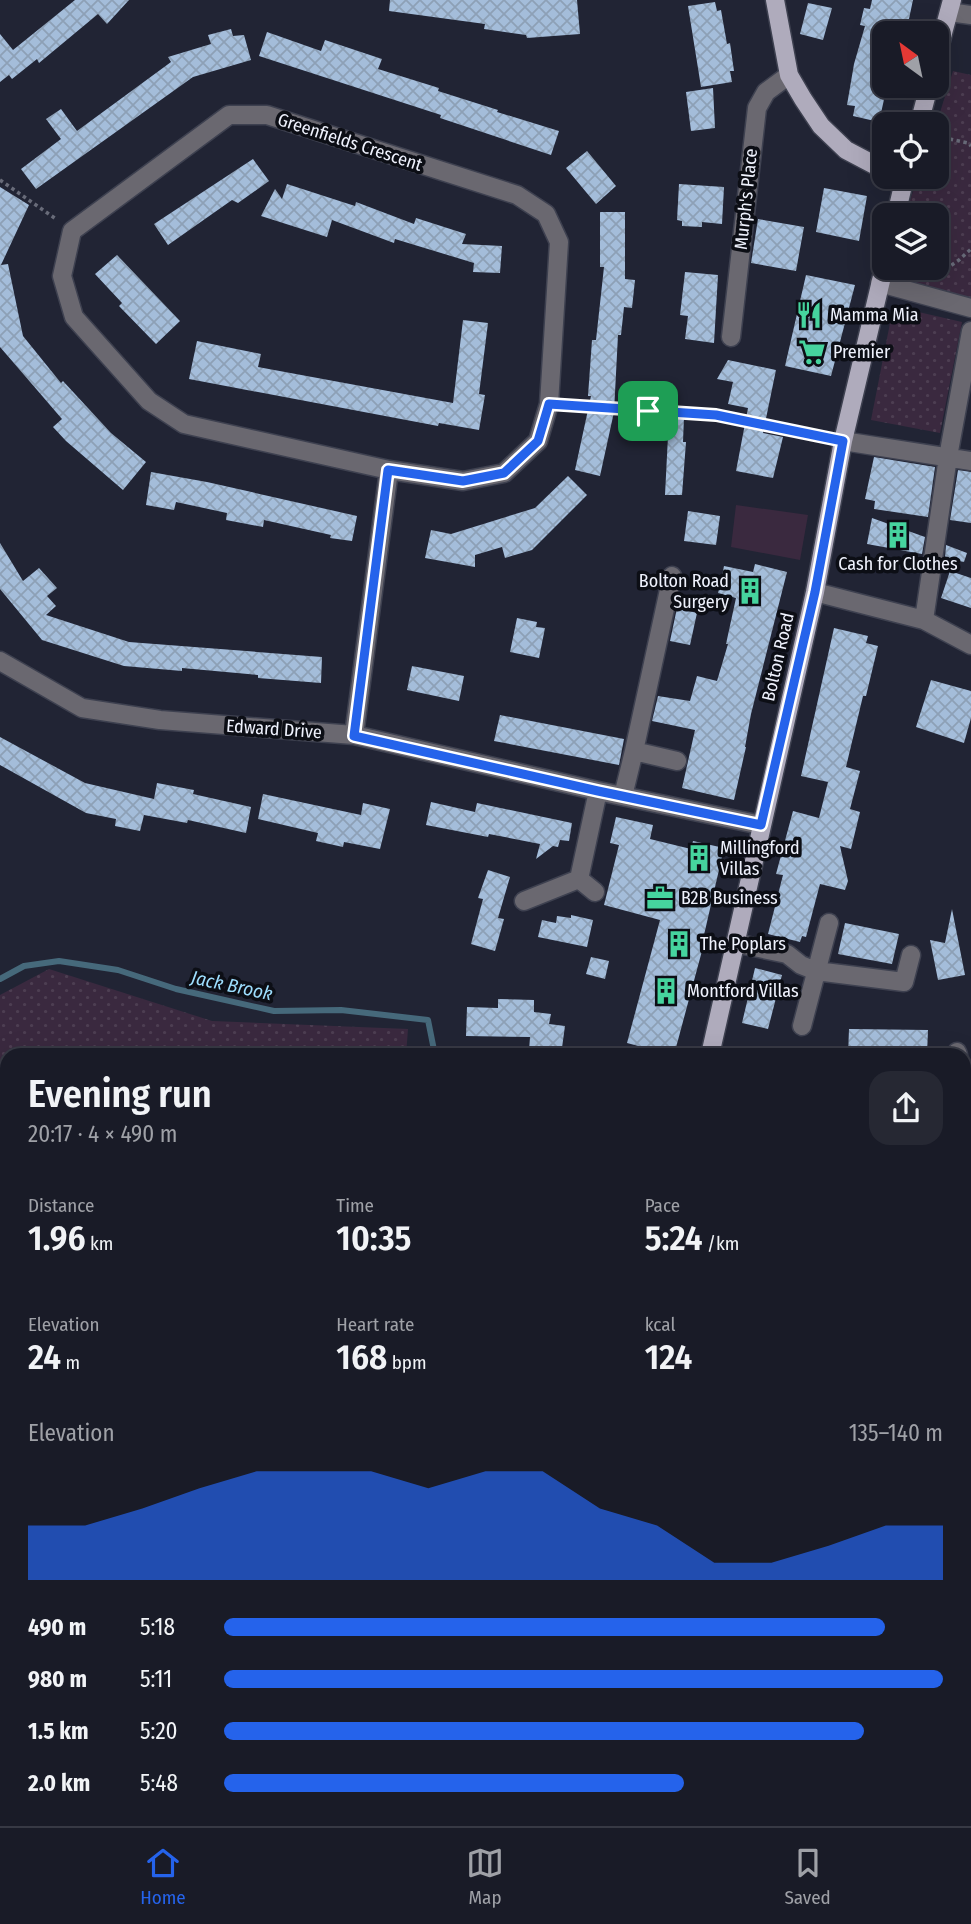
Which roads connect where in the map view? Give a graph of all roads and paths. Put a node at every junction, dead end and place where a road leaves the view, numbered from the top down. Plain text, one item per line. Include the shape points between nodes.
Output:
1 (775, 0) edge
2 (950, 6) edge
3 (971, 16) edge
4 (789, 75) junction
5 (949, 139) edge
6 (971, 146) edge
7 (872, 163) edge
8 (0, 180) edge
9 (72, 231) junction
10 (971, 248) edge
11 (949, 266) edge
12 (881, 280) edge
13 (895, 280) edge
14 (971, 308) edge
15 (971, 331) edge
16 (731, 337) dead end
17 (549, 404) junction
18 (843, 441) junction
19 (948, 457) junction
20 (971, 461) edge
21 (388, 470) junction
22 (672, 576) dead end
23 (815, 592) junction
24 (924, 620) junction
25 (971, 645) edge
26 (0, 661) edge
27 (354, 736) junction
28 (634, 751) junction
29 (677, 761) dead end
30 (598, 791) junction
31 (623, 796) junction
32 (761, 825) junction
33 (579, 879) junction
34 (595, 892) dead end
35 (524, 901) dead end
36 (829, 923) dead end
37 (735, 943) junction
38 (911, 955) dead end
39 (817, 971) junction
40 (802, 1026) dead end
41 (712, 1048) edge

1 - 4 main road
2 - 3 street
4 - 7 main road via 821,126 846,149
4 - 16 street, Murph's Place via 766,92 757,108
5 - 6 path
8 - 9 path
9 - 17 street, Greenfields Crescent via 229,115 267,115 517,195 546,214 559,242
9 - 21 street, Greenfields Crescent via 62,276 74,317 149,401 184,424
10 - 11 path
12 - 18 main road, Bolton Road
13 - 14 street
15 - 19 street
17 - 18 path via 716,415
17 - 21 street, Greenfields Crescent via 538,441 504,473 463,481
18 - 19 street
18 - 23 main road, Bolton Road
19 - 20 street
19 - 24 street
21 - 27 street
22 - 28 street
23 - 24 street
23 - 32 main road, Bolton Road
24 - 25 street
26 - 27 street, Edward Drive via 82,708 160,720
27 - 30 street, Edward Drive
28 - 29 street
28 - 31 street
30 - 31 street, Edward Drive
30 - 33 street
31 - 32 street, Edward Drive
32 - 37 main road, Bolton Road
33 - 34 street
33 - 35 street
36 - 39 street
37 - 39 street via 787,954
37 - 41 main road, Bolton Road
38 - 39 street via 904,982
39 - 40 street

